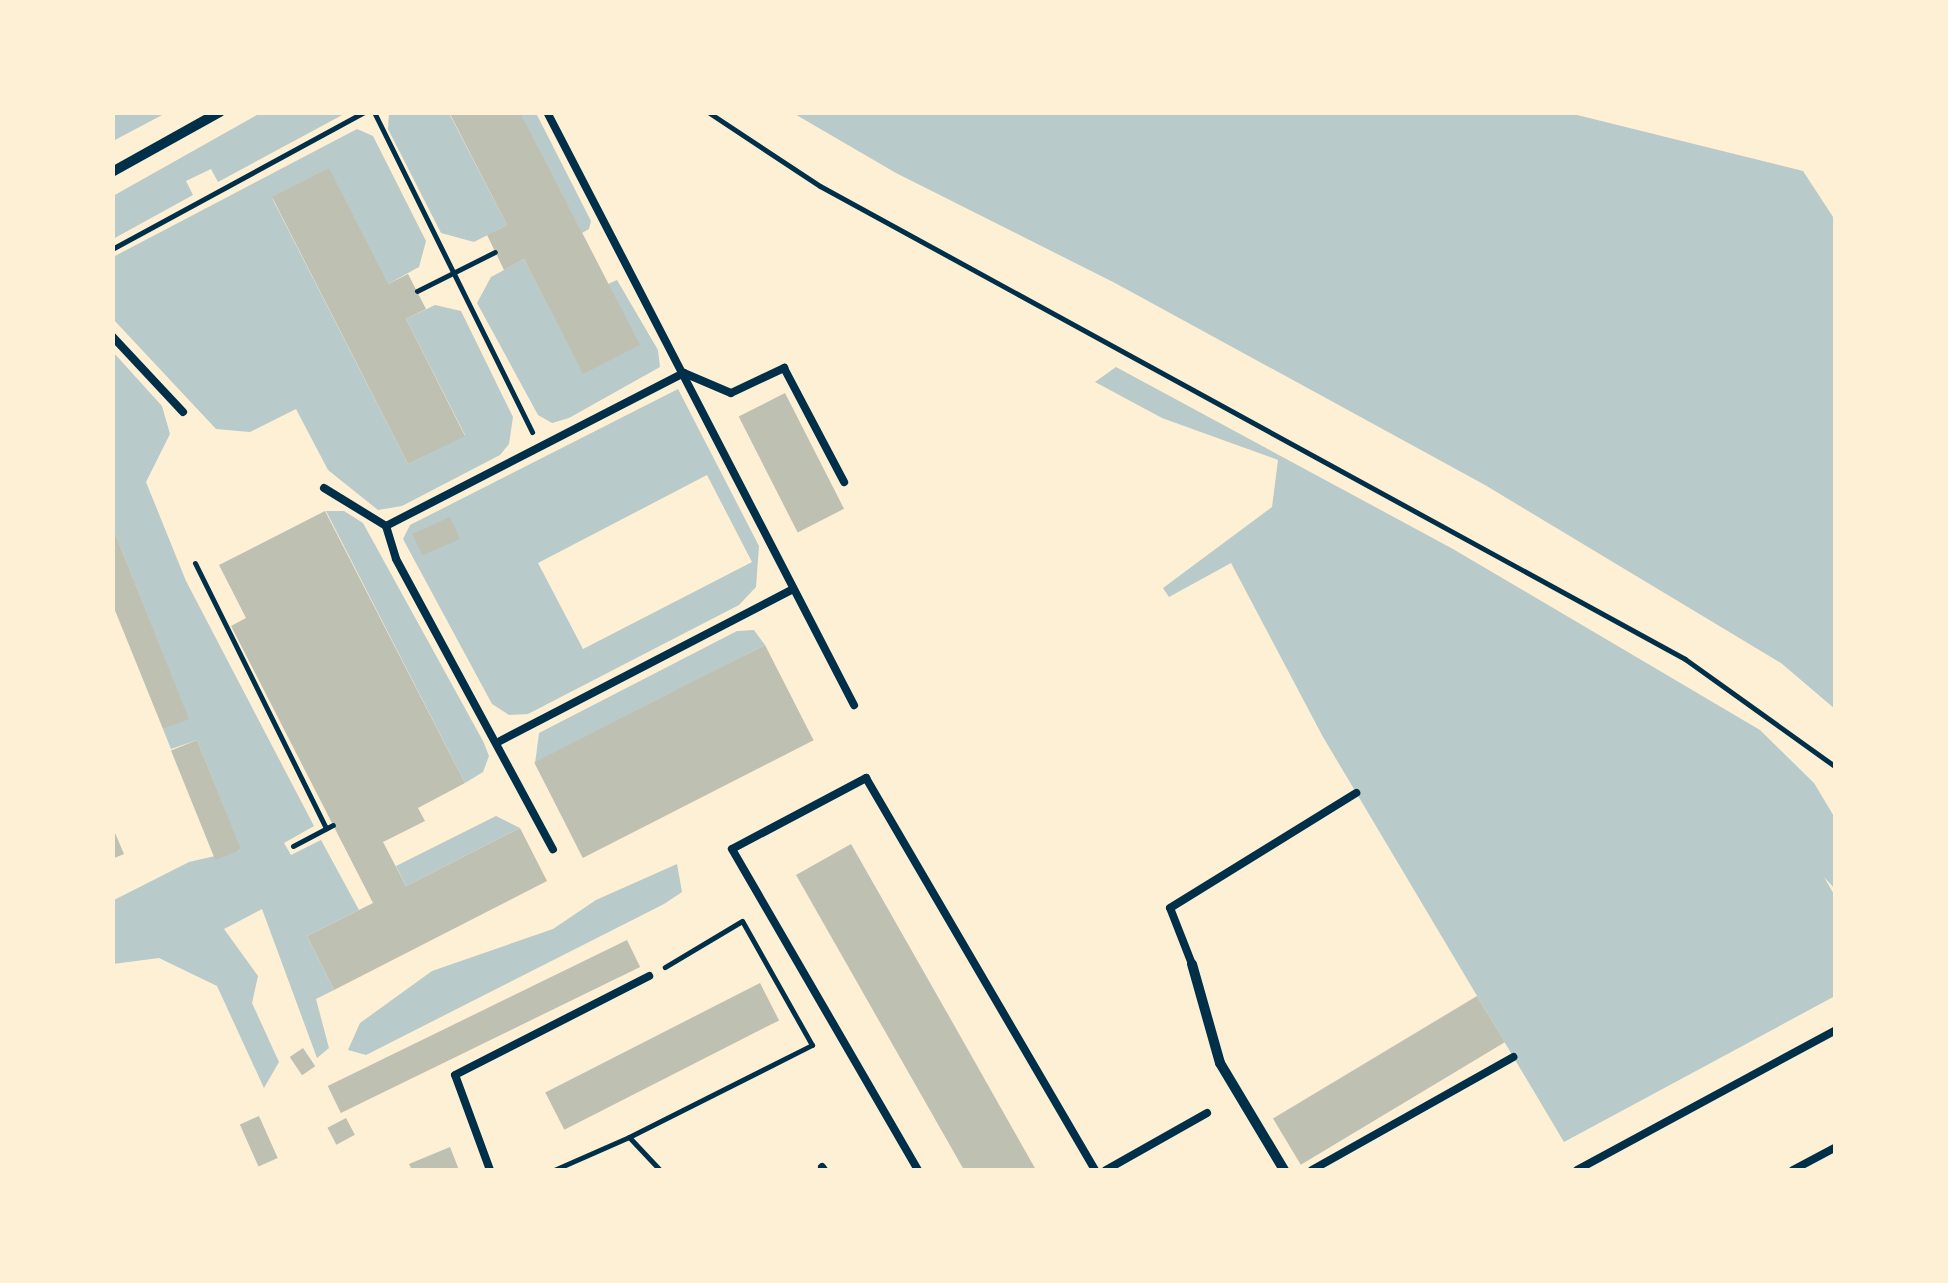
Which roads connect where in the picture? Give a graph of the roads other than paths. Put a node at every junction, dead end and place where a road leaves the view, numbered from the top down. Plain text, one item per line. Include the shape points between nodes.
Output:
1 (220, 112) edge
2 (547, 112) edge
3 (112, 172) edge
4 (112, 336) edge
5 (684, 373) junction
6 (184, 412) dead end
7 (844, 482) dead end
8 (324, 488) dead end
9 (386, 526) junction
10 (793, 589) junction
11 (854, 705) dead end
12 (500, 741) junction
13 (1356, 792) dead end
14 (553, 849) dead end
15 (1192, 964) joint
16 (650, 976) road end
17 (1836, 1030) edge
18 (1513, 1057) dead end
19 (1207, 1113) dead end
20 (1836, 1146) edge
21 (1601, 1158) junction
22 (490, 1170) edge
23 (918, 1170) edge
24 (1095, 1170) edge
25 (1106, 1170) edge
26 (1284, 1170) edge
27 (1312, 1170) edge
28 (1578, 1170) edge
29 (1608, 1170) edge
30 (1793, 1170) edge

1 - 3 street
2 - 5 lane
4 - 6 lane
5 - 7 lane via 731,394 784,368
5 - 9 lane
5 - 10 lane
8 - 9 lane
9 - 12 lane via 396,559
10 - 11 lane
10 - 12 lane
12 - 14 lane via 510,776
13 - 15 lane via 1170,908
15 - 26 street via 1220,1063
16 - 22 lane via 455,1075
17 - 21 lane
18 - 27 lane
19 - 25 lane
20 - 30 lane
21 - 28 lane
21 - 29 lane
23 - 24 lane via 732,849 866,778

